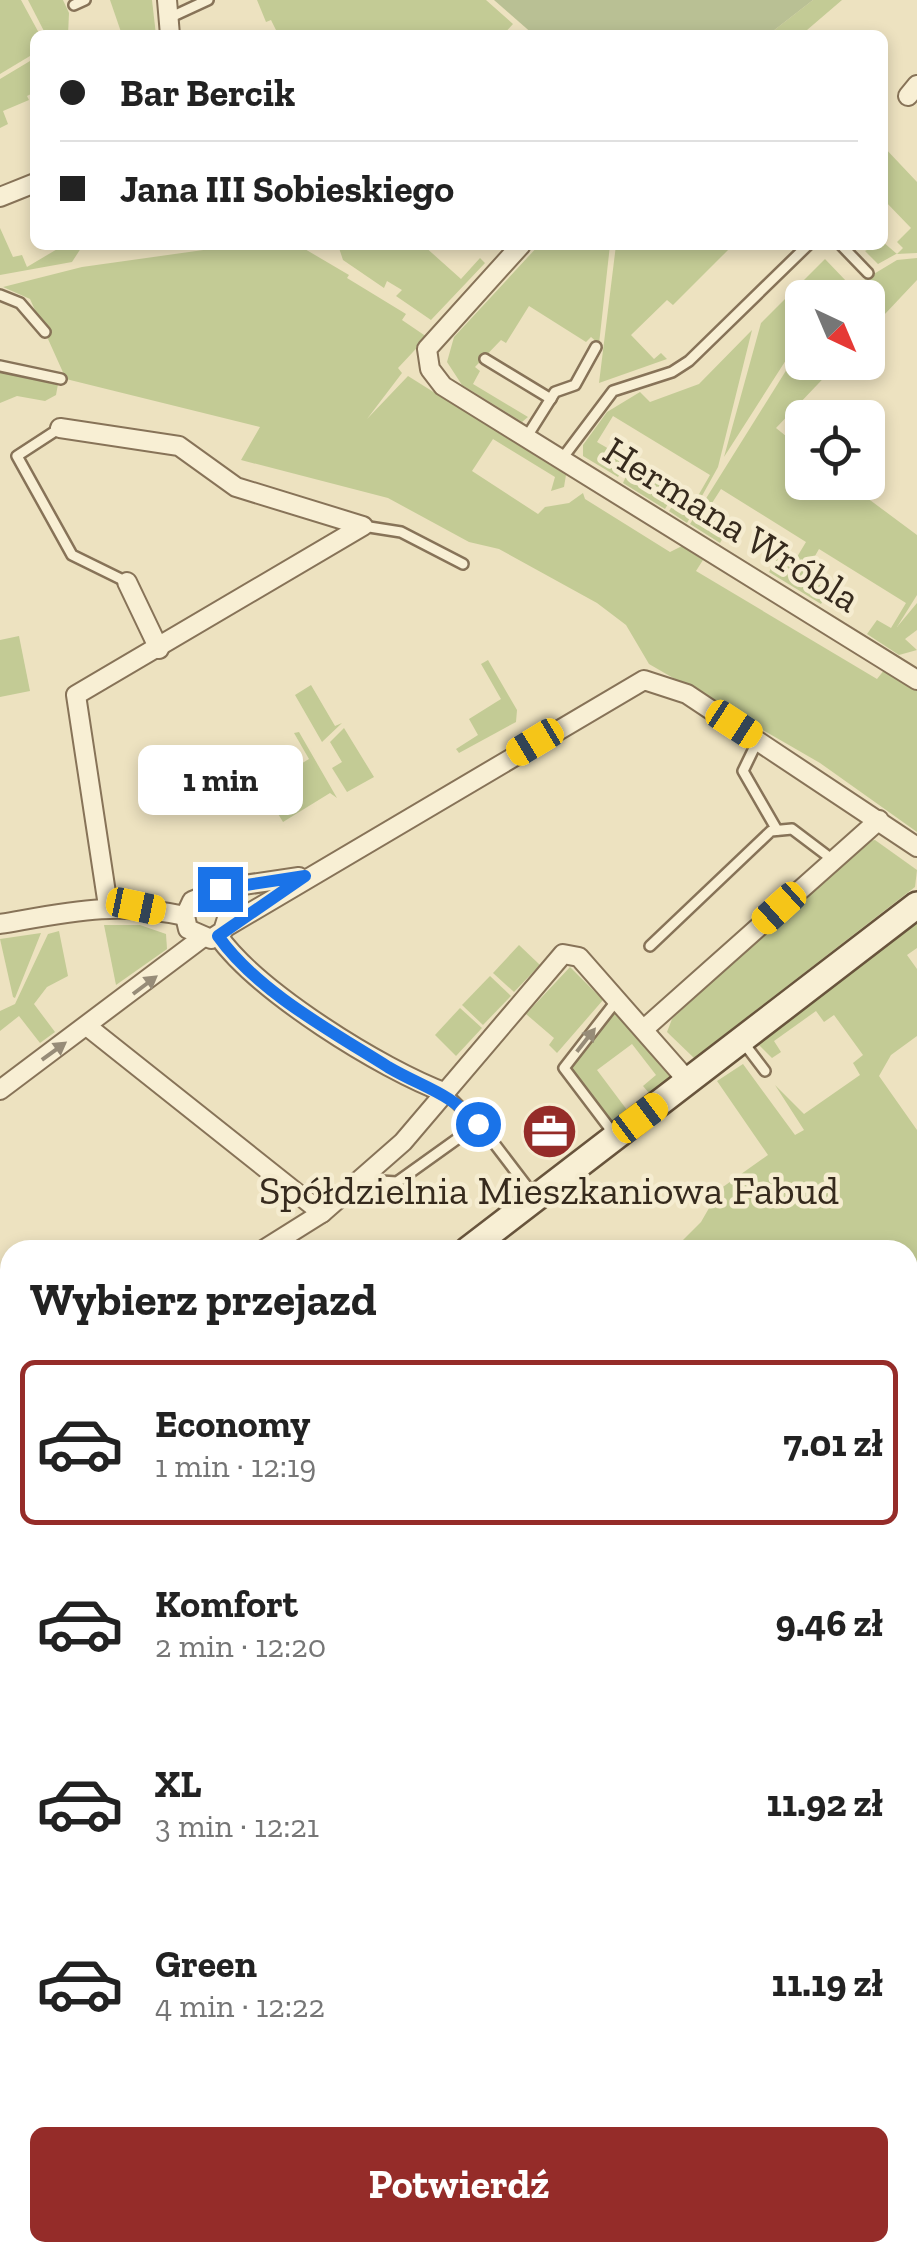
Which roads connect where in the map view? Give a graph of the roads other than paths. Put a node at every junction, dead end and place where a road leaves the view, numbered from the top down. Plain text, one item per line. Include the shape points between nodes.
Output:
1 (208, 0) edge
2 (169, 18) edge
3 (30, 184) edge
4 (0, 197) edge
5 (517, 250) edge
6 (803, 250) edge
7 (845, 250) edge
8 (868, 273) dead end
9 (0, 296) edge
10 (45, 332) dead end
11 (596, 347) dead end
12 (485, 358) dead end
13 (0, 366) edge
14 (61, 379) dead end
15 (551, 399) junction
16 (60, 428) joint
17 (526, 438) junction
18 (560, 460) junction
19 (363, 526) junction
20 (463, 564) dead end
21 (127, 582) joint
22 (159, 649) junction
23 (917, 680) edge
24 (758, 740) junction
25 (879, 820) junction
26 (777, 830) junction
27 (917, 847) edge
28 (833, 860) junction
29 (305, 876) junction
30 (194, 904) junction
31 (917, 905) edge
32 (108, 906) junction
33 (0, 924) edge
34 (215, 934) junction
35 (650, 946) dead end
36 (617, 1000) junction
37 (88, 1027) junction
38 (644, 1029) junction
39 (742, 1040) junction
40 (765, 1071) dead end
41 (688, 1081) junction
42 (0, 1090) edge
43 (446, 1093) junction
44 (478, 1124) junction
45 (616, 1136) junction
46 (363, 1180) junction
47 (536, 1198) junction
48 (322, 1212) junction
49 (279, 1240) edge
50 (481, 1240) edge

1 - 2 lane
3 - 4 street
5 - 17 street, Hermana Wróbla via 428,349 430,369 443,386
6 - 18 lane, Hermana Wróbla via 689,361 613,391
7 - 8 lane
9 - 10 lane via 20,303
11 - 15 lane via 575,384
12 - 15 lane
13 - 14 lane
15 - 17 lane
16 - 19 street via 179,446 236,488
16 - 21 lane via 17,456 72,555
17 - 18 street, Hermana Wróbla
18 - 23 street, Hermana Wróbla
19 - 20 lane via 401,532
19 - 22 street
21 - 22 street
22 - 32 street via 76,695
24 - 25 street
24 - 26 lane via 743,771
24 - 29 street via 687,694 644,680
25 - 27 street
25 - 28 street
26 - 28 lane via 792,829
26 - 35 lane
28 - 38 street
29 - 30 street via 223,888
29 - 34 street
30 - 32 street
30 - 34 street via 188,929
30 - 34 street via 225,906 229,912
31 - 39 street
32 - 33 street
37 -> 34 street
34 - 43 street via 262,982 391,1068
36 - 38 street
36 - 43 street via 578,957 563,954
45 -> 36 lane via 564,1068
42 -> 37 street
37 - 48 street
38 - 41 street
39 - 40 lane
39 - 41 street
41 - 45 street
43 - 44 lane
43 - 46 street
44 - 46 lane via 397,1182
44 - 47 lane
45 - 47 street
46 - 48 street
47 - 50 street
48 - 49 street

